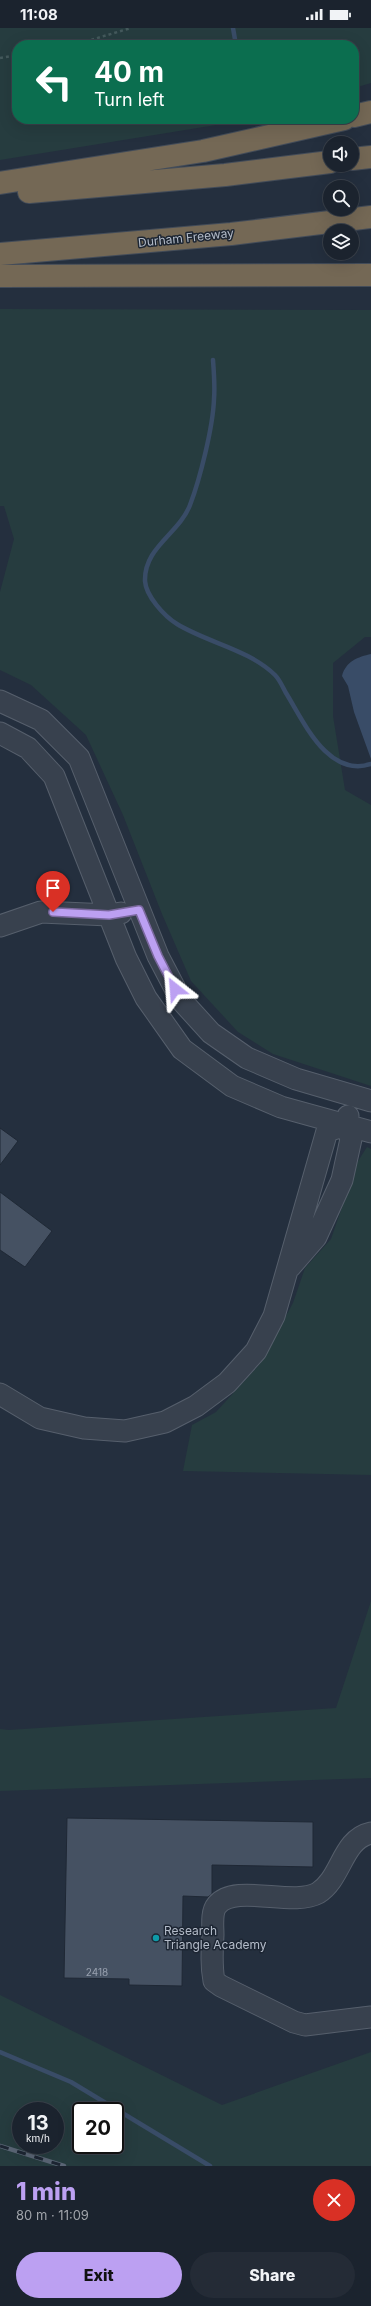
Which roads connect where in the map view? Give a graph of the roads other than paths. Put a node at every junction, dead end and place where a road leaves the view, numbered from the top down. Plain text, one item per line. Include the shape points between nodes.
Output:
1 (371, 112) edge
2 (359, 115) edge
3 (322, 124) edge
4 (371, 157) edge
5 (359, 158) edge
6 (323, 163) edge
7 (0, 183) edge
8 (0, 194) edge
9 (371, 217) edge
10 (0, 254) edge
11 (371, 275) edge
12 (0, 276) edge
13 (0, 701) edge
14 (0, 734) edge
15 (139, 910) junction
16 (109, 915) junction
17 (0, 926) edge
18 (362, 1099) edge
19 (346, 1125) junction
20 (371, 1132) edge
21 (286, 1271) junction
22 (0, 1394) edge
23 (371, 1832) edge
24 (371, 2017) edge

1 - 2 highway
3 - 7 highway via 203,151
4 - 5 highway
6 - 8 highway via 202,177
9 - 10 highway, Durham Freeway via 231,234
11 - 12 highway
13 - 15 lane via 41,720 79,758
14 - 16 lane via 28,748 54,776
15 - 16 lane
15 - 18 lane via 158,956 181,1000 211,1034 247,1058 296,1079
16 - 17 lane via 41,912
16 - 19 lane via 146,998 182,1049 232,1086 281,1107
18 - 19 lane
19 - 20 lane
19 - 21 lane via 327,1132
19 - 21 lane via 352,1139 342,1180 316,1237
21 - 22 lane via 274,1316 256,1351 227,1383 196,1406 165,1422 125,1431 84,1428 40,1418
23 - 24 lane via 363,1834 350,1846 336,1875 319,1892 305,1898 241,1896 228,1898 217,1905 213,1914 212,1967 214,1981 220,1986 294,2022 309,2025

